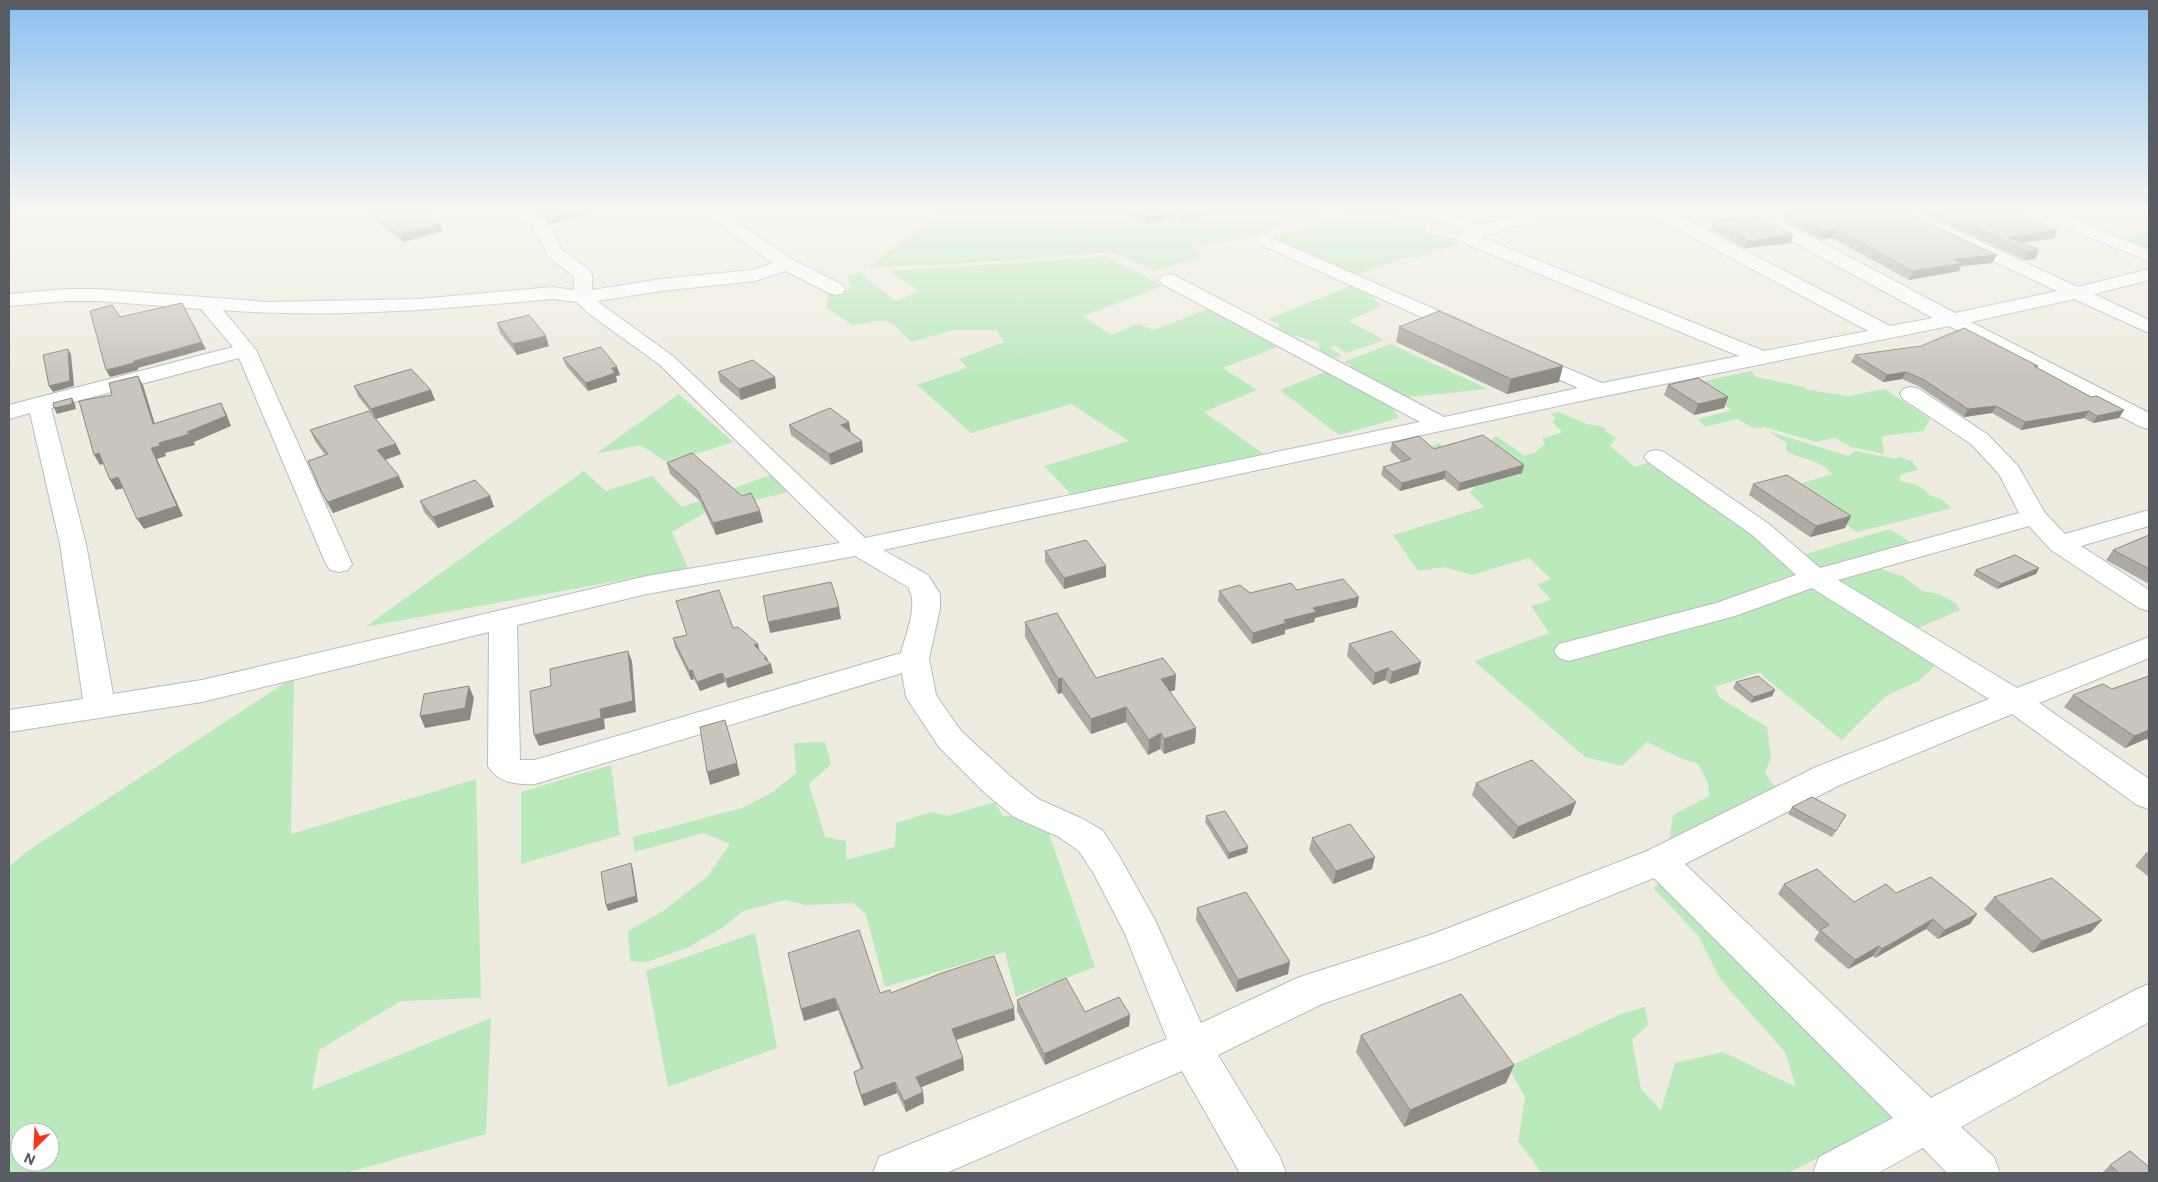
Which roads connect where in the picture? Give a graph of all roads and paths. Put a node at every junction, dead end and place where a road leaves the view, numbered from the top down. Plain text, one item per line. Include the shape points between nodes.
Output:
1 (571, 265) edge
2 (784, 265) edge
3 (789, 265) edge
4 (1321, 265) edge
5 (1534, 265) edge
6 (1759, 265) edge
7 (1850, 265) edge
8 (2015, 265) edge
9 (2149, 274) edge
10 (1169, 280) dead end
11 (836, 289) dead end
12 (2074, 293) junction
13 (583, 297) junction
14 (9, 300) edge
15 (207, 304) junction
16 (1952, 320) junction
17 (2149, 327) edge
18 (1887, 333) junction
19 (1482, 338) edge
20 (246, 350) junction
21 (1510, 350) edge
22 (1762, 358) junction
23 (1600, 390) junction
24 (1911, 394) dead end
25 (39, 404) junction
26 (9, 412) edge
27 (2149, 422) edge
28 (1442, 424) junction
29 (1656, 457) dead end
30 (2034, 517) junction
31 (2149, 518) edge
32 (2060, 544) junction
33 (859, 547) junction
34 (339, 564) dead end
35 (1815, 578) junction
36 (2149, 602) edge
37 (503, 620) junction
38 (2149, 647) edge
39 (1569, 651) dead end
40 (914, 659) junction
41 (2015, 701) junction
42 (100, 707) junction
43 (9, 721) edge
44 (2149, 796) edge
45 (1659, 861) junction
46 (2149, 1002) edge
47 (1191, 1048) junction
48 (1926, 1123) junction
49 (895, 1173) edge
50 (1264, 1173) edge
51 (1835, 1173) edge
52 (1978, 1173) edge

1 - 13 street via 583,275
2 - 13 street via 755,275
3 - 11 street
4 - 19 street
5 - 22 street
6 - 18 street
7 - 16 street
8 - 12 street
9 - 12 street
10 - 28 street
12 - 16 street
12 - 17 street
13 - 15 street via 552,293 418,305 268,308
13 - 33 street via 667,361
14 - 15 street via 98,296
15 - 20 street
16 - 18 street
16 - 27 street
18 - 22 street
20 - 25 street
20 - 34 street
21 - 23 street
22 - 23 street
23 - 28 street
24 - 30 street via 1979,439 2009,471
25 - 26 street
25 - 42 street via 73,544
28 - 33 street
29 - 35 street via 1760,529
30 - 32 street
30 - 35 street
31 - 32 street
32 - 36 street
33 - 37 street via 647,585
33 - 40 street via 918,581 926,594 926,608
35 - 39 street via 1725,610
35 - 41 street
37 - 40 street via 504,766 518,773 535,772
37 - 42 street via 202,691
38 - 41 street
40 - 47 street via 921,697 950,739 1026,808 1092,841 1142,931
41 - 44 street
41 - 45 street via 1828,776
42 - 43 street
45 - 47 street via 1438,948 1311,990
45 - 48 street
46 - 48 street
47 - 49 street
47 - 50 street
48 - 51 street
48 - 52 street

